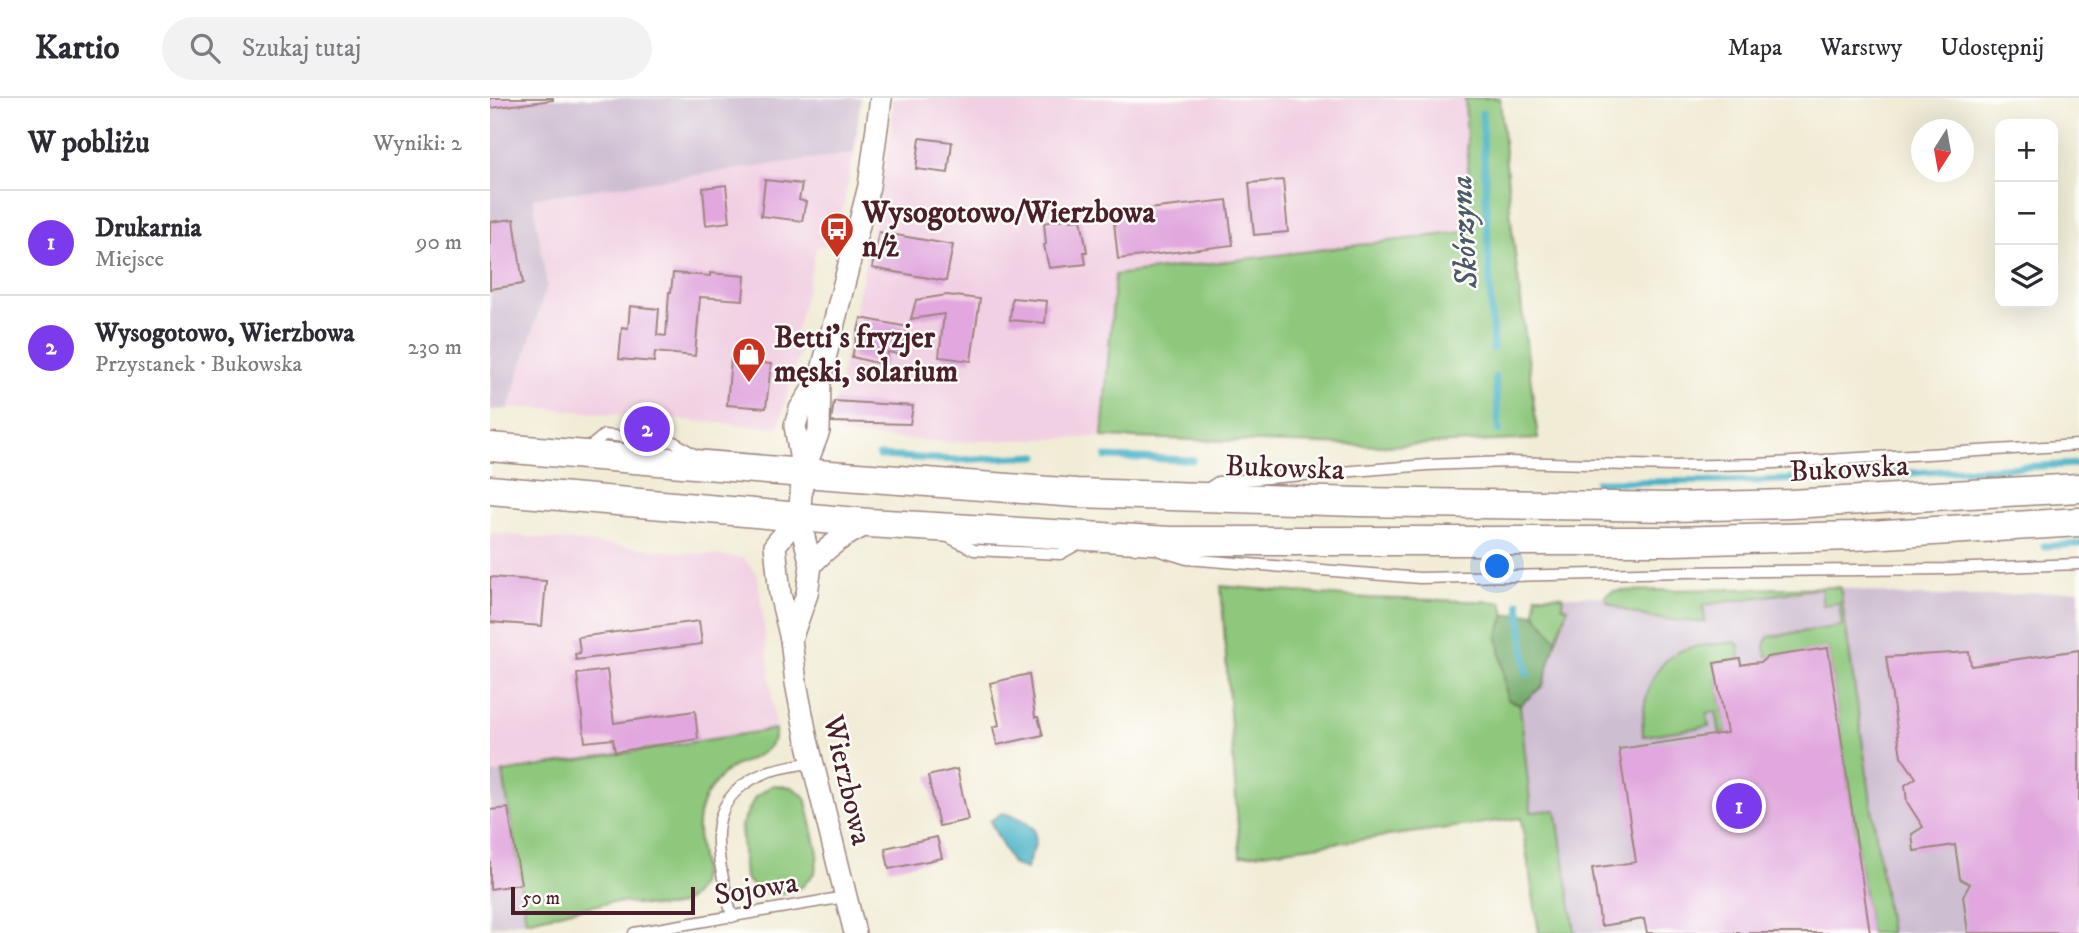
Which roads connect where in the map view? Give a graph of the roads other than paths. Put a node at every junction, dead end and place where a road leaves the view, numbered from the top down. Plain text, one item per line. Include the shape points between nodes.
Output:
1 (881, 98) edge
2 (2079, 445) edge
3 (490, 447) edge
4 (803, 473) junction
5 (2079, 488) edge
6 (490, 491) edge
7 (1195, 498) junction
8 (799, 517) junction
9 (2079, 522) edge
10 (869, 523) junction
11 (1124, 539) junction
12 (2079, 564) edge
13 (811, 565) junction
14 (791, 639) junction
15 (812, 762) junction
16 (845, 897) junction
17 (732, 917) junction
18 (634, 933) edge
19 (855, 933) edge

1 - 4 street, Wierzbowa via 869,186 820,378 795,426
2 - 7 lane via 1757,464 1427,465 1218,482
3 - 4 main road, Bukowska
4 - 7 main road, Bukowska
4 - 8 street, Wierzbowa
5 - 7 main road, Bukowska via 1672,507
6 - 8 main road
8 - 10 main road
8 - 13 street, Wierzbowa
8 - 14 street, Wierzbowa via 775,545
9 - 11 main road via 1674,541
10 - 11 main road
10 - 13 street via 827,547
11 - 12 lane via 1187,559 1420,579
13 - 14 street, Wierzbowa via 807,594
14 - 15 street, Wierzbowa
15 - 16 street, Wierzbowa
15 - 17 lane via 770,771 737,787 721,812 716,845
16 - 17 lane, Sojowa
16 - 19 street, Wierzbowa
17 - 18 lane, Sojowa

